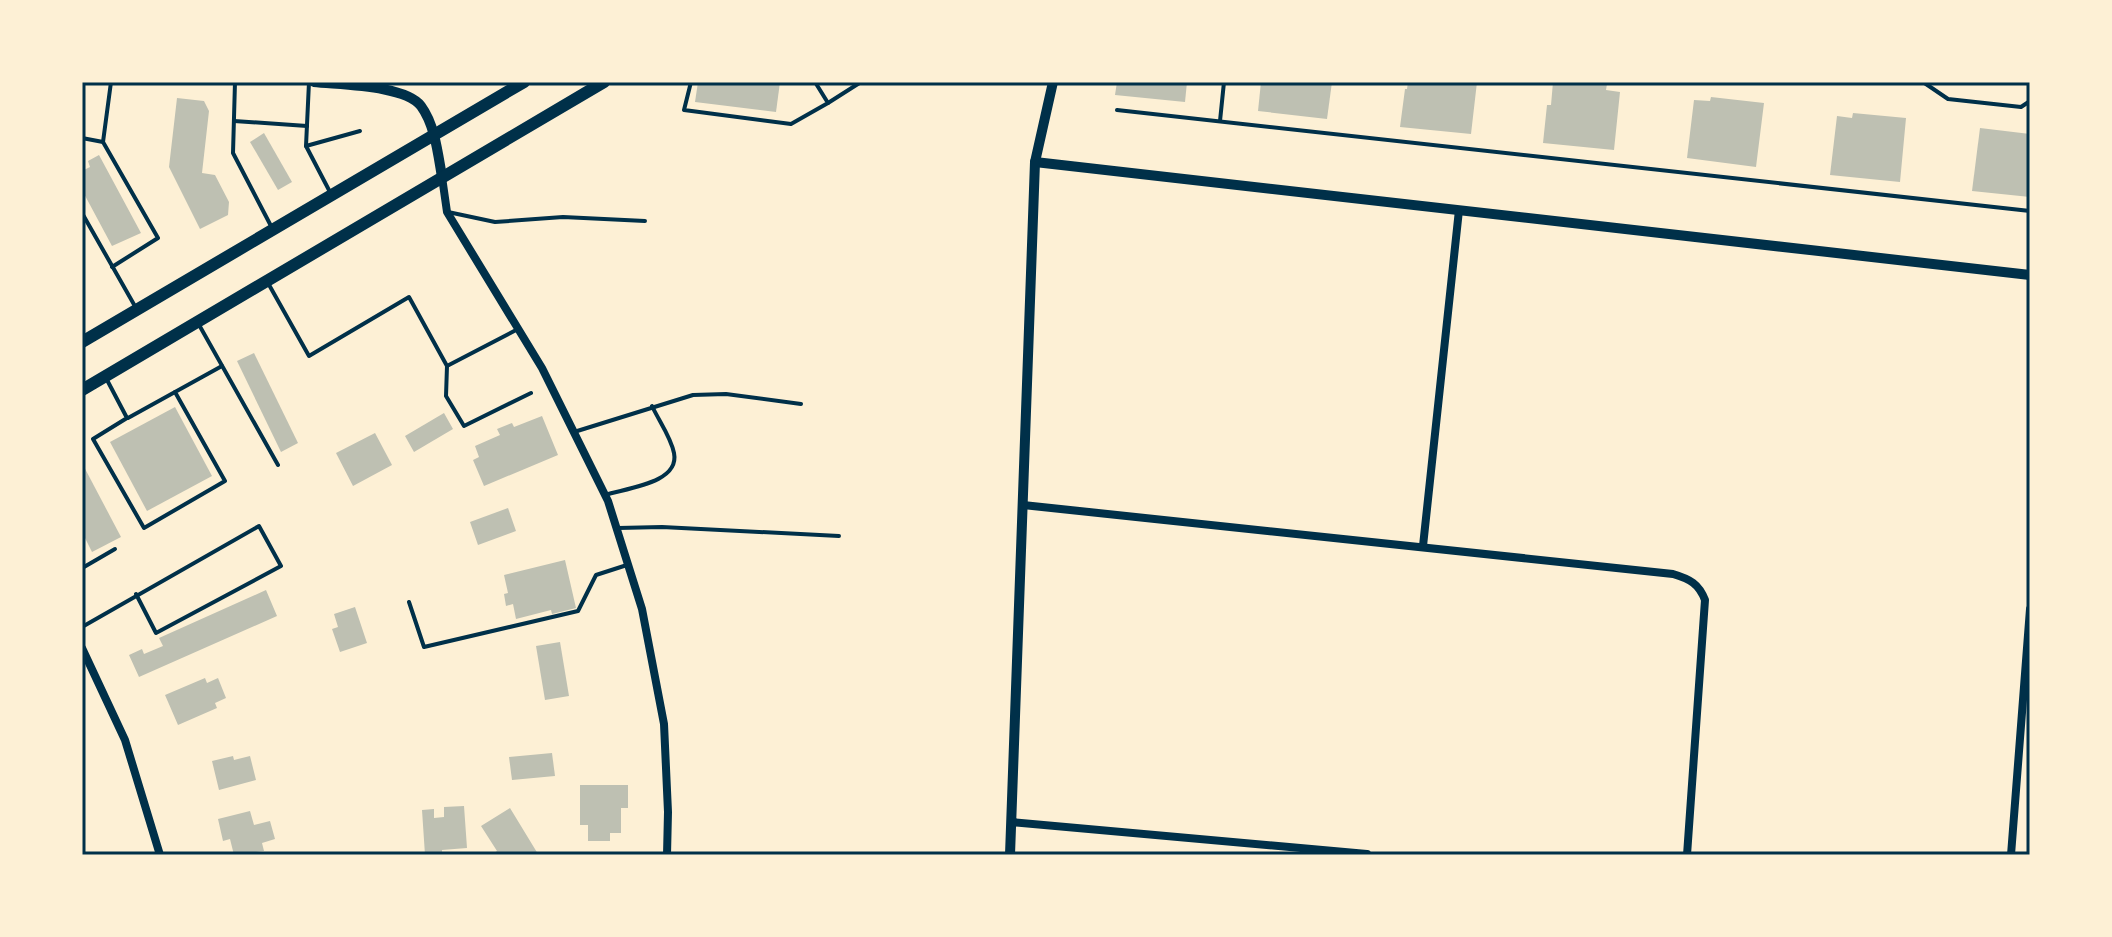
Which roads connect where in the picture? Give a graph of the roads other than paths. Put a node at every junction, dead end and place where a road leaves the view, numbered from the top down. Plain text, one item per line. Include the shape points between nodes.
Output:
1 (111, 82) edge
2 (235, 82) edge
3 (312, 82) edge
4 (524, 82) edge
5 (604, 82) edge
6 (691, 82) edge
7 (815, 82) edge
8 (861, 82) edge
9 (1053, 82) edge
10 (1224, 82) edge
11 (1923, 82) edge
12 (367, 85) edge
13 (2030, 101) edge
14 (828, 103) junction
15 (1117, 110) dead end
16 (234, 121) junction
17 (1220, 121) junction
18 (307, 126) junction
19 (360, 131) dead end
20 (434, 135) junction
21 (82, 138) edge
22 (103, 142) junction
23 (306, 146) junction
24 (1035, 162) junction
25 (442, 177) junction
26 (331, 195) junction
27 (1459, 210) junction
28 (2030, 211) edge
29 (447, 212) junction
30 (82, 213) edge
31 (645, 221) dead end
32 (273, 229) junction
33 (112, 267) junction
34 (2030, 275) edge
35 (267, 281) junction
36 (137, 309) junction
37 (197, 321) junction
38 (518, 329) junction
39 (82, 342) edge
40 (222, 366) junction
41 (447, 366) junction
42 (105, 376) junction
43 (82, 390) edge
44 (175, 392) junction
45 (531, 393) dead end
46 (801, 404) dead end
47 (652, 406) junction
48 (127, 418) junction
49 (574, 432) junction
50 (278, 465) dead end
51 (605, 495) junction
52 (1023, 505) junction
53 (617, 528) junction
54 (839, 536) dead end
55 (1423, 546) junction
56 (115, 549) dead end
57 (82, 563) edge
58 (628, 565) junction
59 (136, 594) junction
60 (409, 602) dead end
61 (2030, 609) edge
62 (82, 627) edge
63 (82, 648) edge
64 (1011, 822) junction
65 (1367, 854) edge
66 (160, 855) edge
67 (667, 855) edge
68 (1010, 855) edge
69 (1687, 855) edge
70 (2011, 855) edge

1 - 22 lane
2 - 16 lane
3 - 12 street
3 - 18 lane
4 - 20 main road
5 - 25 main road
6 - 14 lane via 684,110 791,124
7 - 14 lane
8 - 14 lane
9 - 24 street
10 - 17 lane
11 - 13 lane via 1948,99 2021,107
12 - 20 street via 420,104
15 - 17 lane
16 - 18 lane
16 - 32 lane via 233,153
17 - 28 lane
18 - 23 lane
19 - 23 lane
20 - 25 street
20 - 26 main road
21 - 22 lane
22 - 33 lane via 158,238
23 - 26 lane
24 - 27 street
24 - 52 street
25 - 29 street
25 - 35 main road
26 - 32 main road
27 - 34 street
27 - 55 street
29 - 31 lane via 495,222 563,217
29 - 38 street
30 - 33 lane
32 - 36 main road
33 - 36 lane
35 - 37 main road
35 - 41 lane via 309,356 409,297
36 - 39 main road
37 - 40 lane
37 - 42 main road
38 - 41 lane
38 - 49 street
40 - 44 lane
40 - 50 lane
41 - 45 lane via 446,396 464,426
42 - 43 main road
42 - 48 lane
44 - 48 lane
44 - 48 lane via 225,481 144,528 93,439
46 - 47 lane via 726,394 693,395
47 - 49 lane
47 - 51 lane via 675,455 673,467 665,479
49 - 51 street
51 - 53 street
52 - 55 street
52 - 64 street
53 - 54 lane
53 - 58 street
55 - 69 street via 1673,574 1700,588 1705,600
56 - 57 lane via 84,567
58 - 60 lane via 596,575 578,611 424,647
58 - 67 street via 664,724
59 - 59 lane via 259,526 281,566 156,633
59 - 62 lane
61 - 70 street
63 - 66 street via 125,740
64 - 65 street
64 - 68 street

